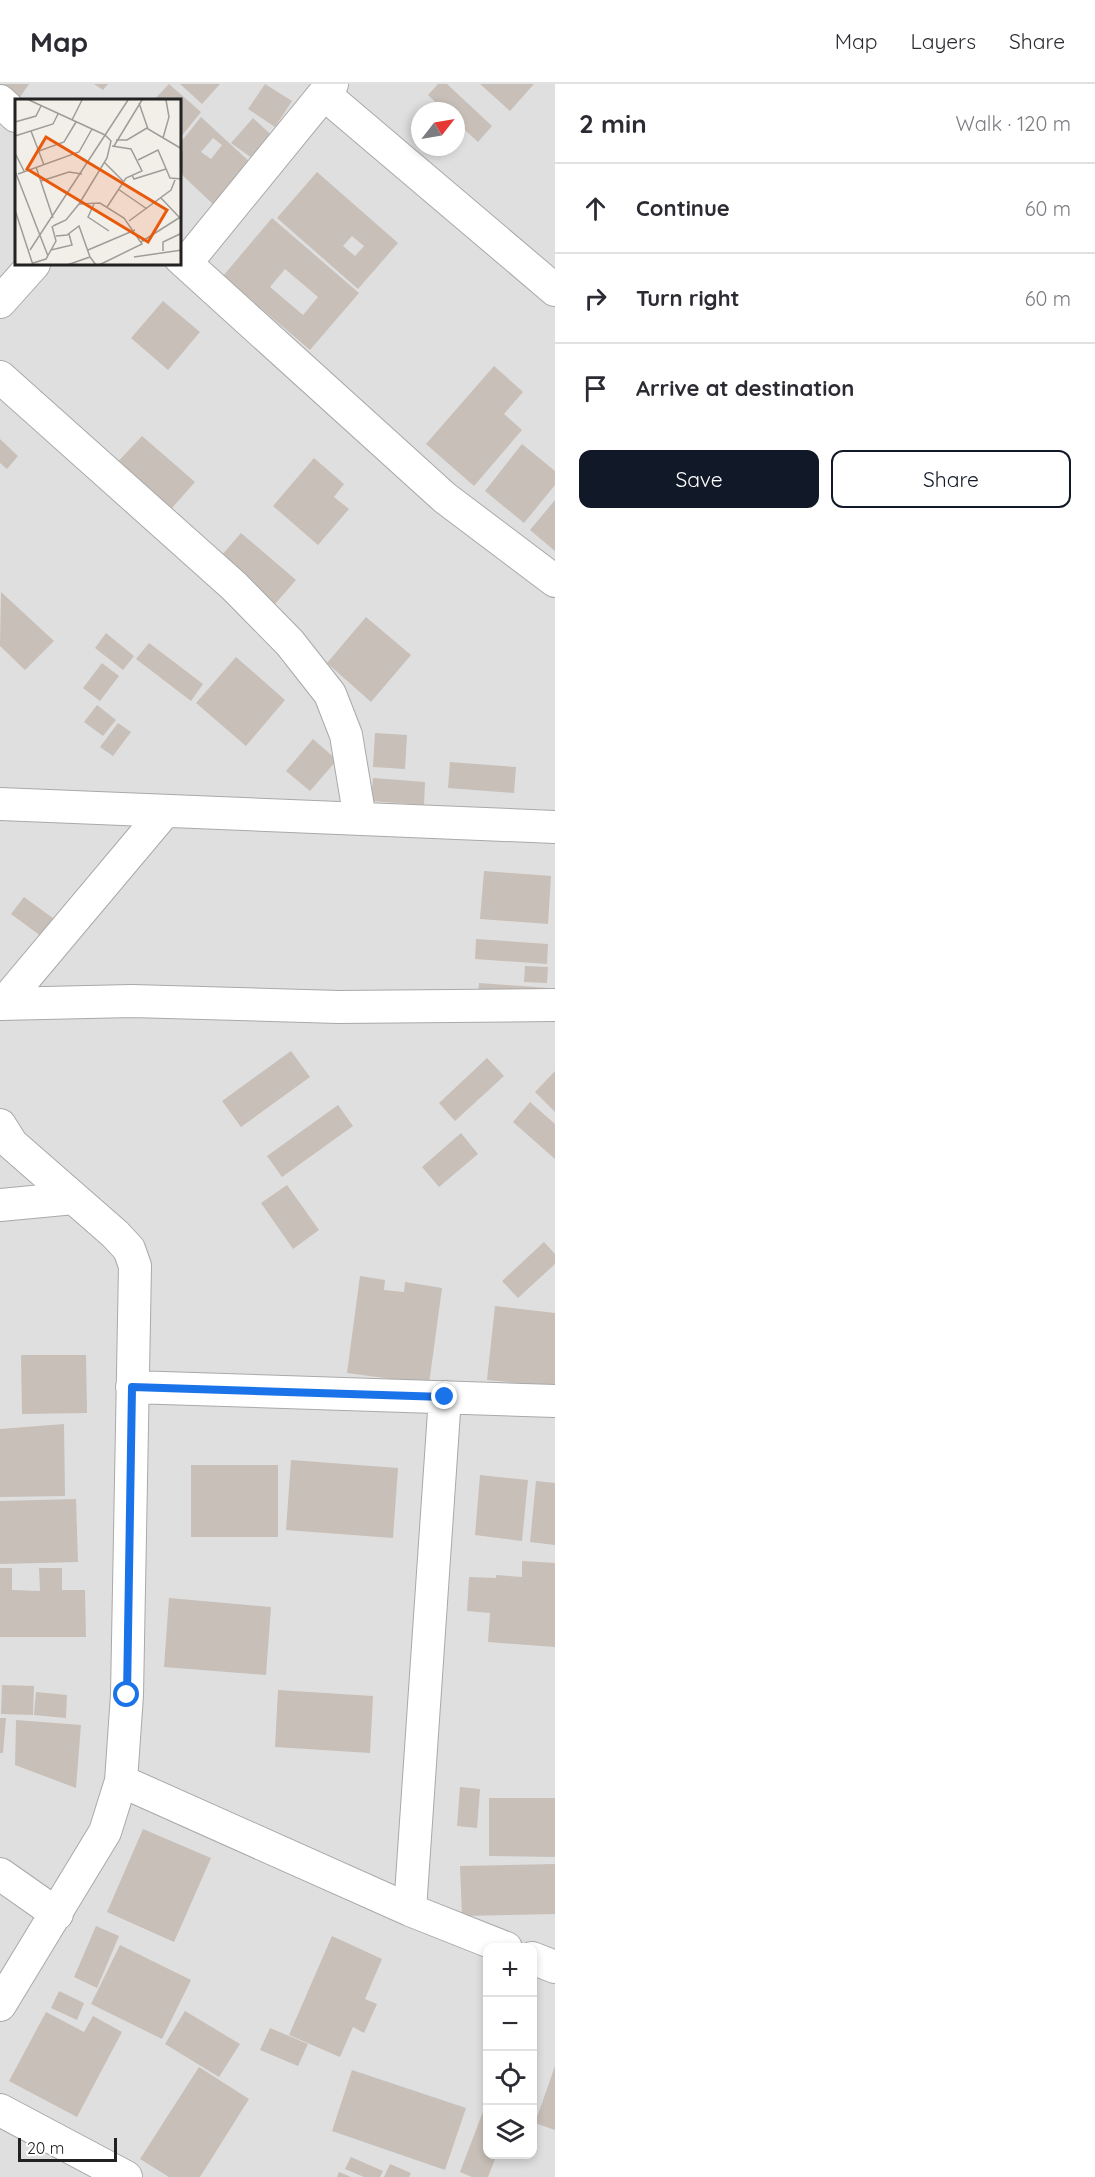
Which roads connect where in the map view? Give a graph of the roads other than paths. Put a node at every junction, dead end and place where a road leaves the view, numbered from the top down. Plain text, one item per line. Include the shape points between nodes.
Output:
1 (328, 89) edge
2 (0, 101) edge
3 (15, 115) edge
4 (183, 261) edge
5 (32, 266) edge
6 (555, 290) edge
7 (0, 302) edge
8 (0, 377) edge
9 (555, 581) edge
10 (0, 804) edge
11 (165, 811) junction
12 (360, 819) junction
13 (555, 827) edge
14 (2, 1004) edge
15 (555, 1005) edge
16 (0, 1125) edge
17 (74, 1198) junction
18 (0, 1205) edge
19 (132, 1387) junction
20 (445, 1397) junction
21 (555, 1401) edge
22 (121, 1781) junction
23 (0, 1874) edge
24 (410, 1910) junction
25 (57, 1914) junction
26 (496, 1943) edge
27 (537, 1960) edge
28 (555, 1967) edge
29 (0, 2005) edge
30 (0, 2110) edge
31 (126, 2177) edge

1 - 4 street
1 - 6 street
2 - 3 street
4 - 9 street via 445,498
5 - 7 street
8 - 12 street via 234,586 290,643 330,694 346,735
10 - 11 street
11 - 12 street
11 - 14 street
12 - 13 street
14 - 15 street via 132,1001 338,1007
16 - 17 street via 12,1144
17 - 18 street
17 - 19 street via 129,1250 135,1266
19 - 20 street
19 - 22 street via 127,1695
20 - 21 street
20 - 24 street
22 - 24 street
22 - 25 street via 105,1833
23 - 25 street
24 - 26 street
25 - 29 street
27 - 28 street
30 - 31 street

